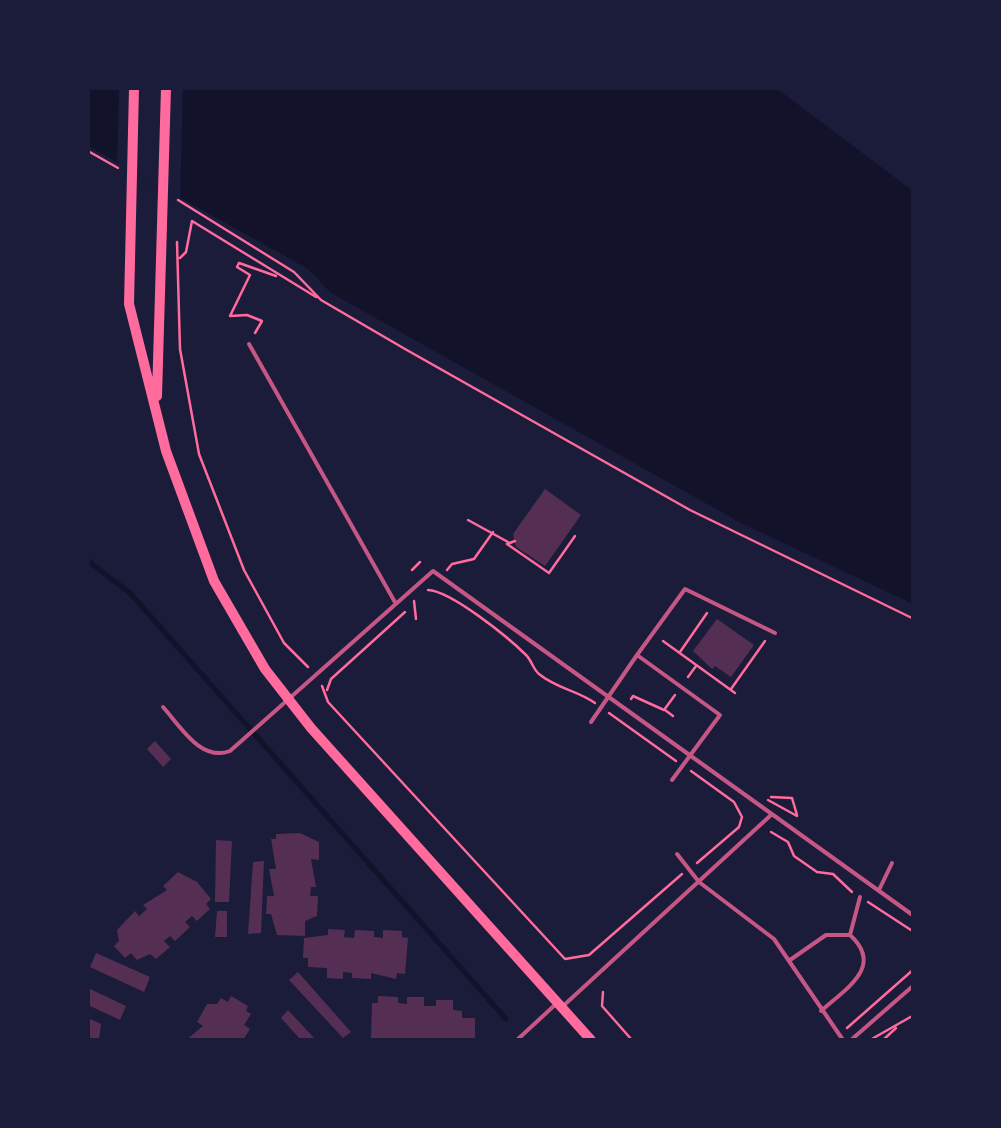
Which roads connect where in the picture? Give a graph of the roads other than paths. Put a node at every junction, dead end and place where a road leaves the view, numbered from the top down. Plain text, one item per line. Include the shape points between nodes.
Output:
1 (134, 88) edge
2 (166, 88) edge
3 (249, 344) road end
4 (158, 414) junction
5 (396, 604) junction
6 (775, 634) dead end
7 (637, 656) junction
8 (608, 696) junction
9 (288, 700) junction
10 (163, 707) dead end
11 (592, 722) dead end
12 (689, 758) junction
13 (672, 780) dead end
14 (771, 815) junction
15 (676, 854) dead end
16 (892, 862) dead end
17 (698, 882) junction
18 (878, 891) junction
19 (860, 897) road end
20 (914, 916) edge
21 (850, 935) junction
22 (790, 960) junction
23 (914, 984) edge
24 (560, 1004) junction
25 (821, 1011) junction
26 (841, 1038) edge
27 (517, 1040) edge
28 (591, 1040) edge
29 (851, 1040) edge

1 - 4 main road via 129,304
2 - 4 main road
3 - 5 lane
4 - 9 main road via 214,581
5 - 8 lane via 433,572
5 - 9 lane
6 - 7 lane via 685,589
7 - 8 lane
7 - 12 lane via 720,715
8 - 11 lane
8 - 12 lane
9 - 10 lane via 217,756 205,752
9 - 24 main road
12 - 13 lane
12 - 14 lane
14 - 17 lane
14 - 18 lane
15 - 17 lane
16 - 18 lane
17 - 22 lane via 742,910
17 - 24 lane
18 - 20 lane
19 - 21 lane
21 - 22 lane via 826,935
21 - 25 lane via 865,962
22 - 25 lane
23 - 29 lane
24 - 27 lane
24 - 28 main road
25 - 26 lane

